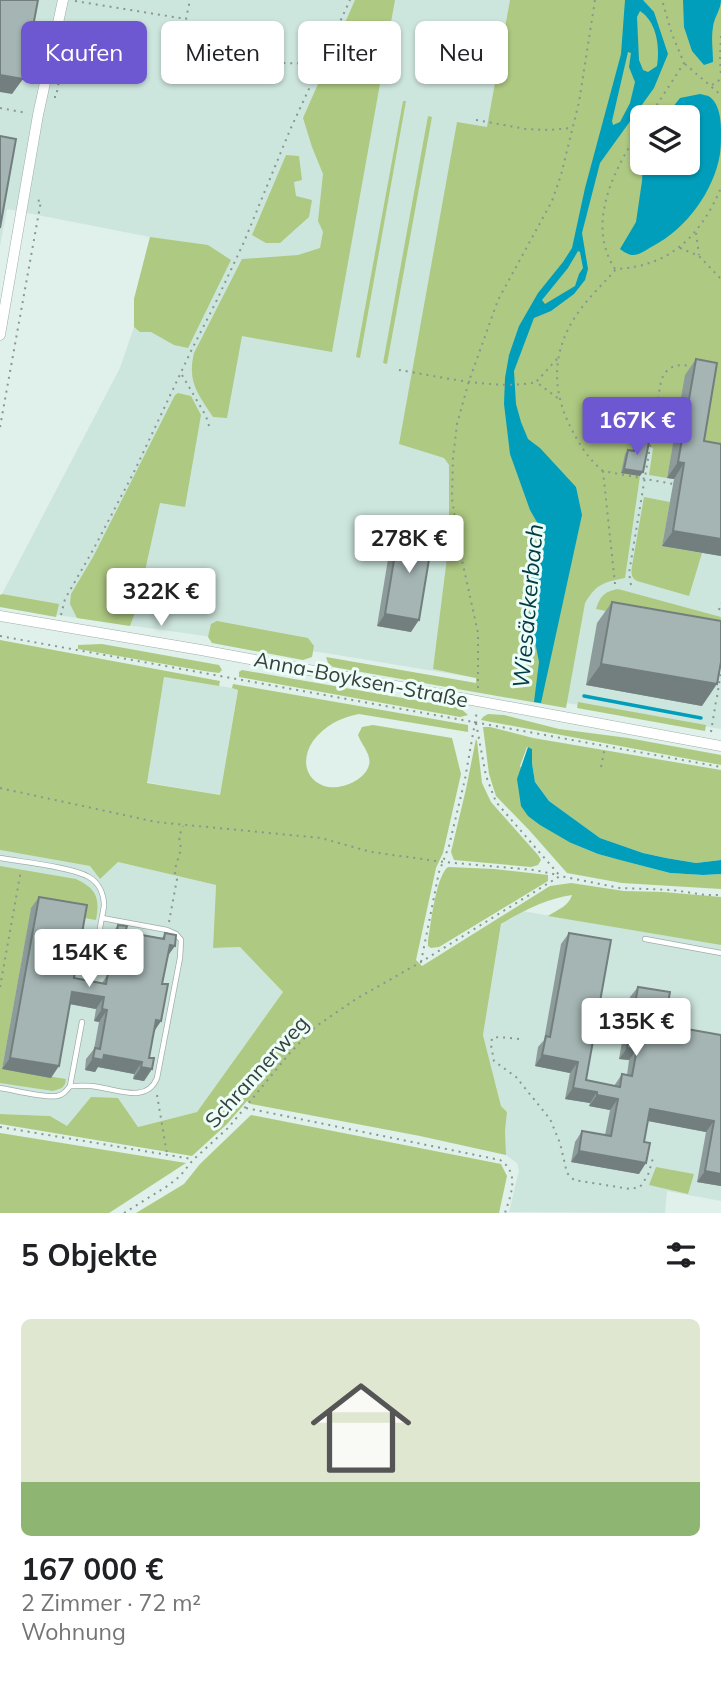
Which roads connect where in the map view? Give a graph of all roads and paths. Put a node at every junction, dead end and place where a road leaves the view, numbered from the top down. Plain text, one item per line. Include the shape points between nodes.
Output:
1 (63, 0) edge
2 (71, 0) edge
3 (190, 0) edge
4 (350, 0) edge
5 (595, 0) edge
6 (662, 0) edge
7 (340, 21) edge
8 (721, 36) edge
9 (684, 63) junction
10 (721, 78) edge
11 (312, 84) edge
12 (711, 86) junction
13 (721, 94) edge
14 (657, 105) edge
15 (0, 108) edge
16 (38, 115) junction
17 (476, 120) dead end
18 (573, 128) junction
19 (630, 145) edge
20 (721, 188) edge
21 (24, 198) junction
22 (696, 232) junction
23 (679, 248) junction
24 (699, 257) junction
25 (616, 270) junction
26 (721, 279) edge
27 (0, 335) edge
28 (557, 358) junction
29 (697, 367) edge
30 (399, 370) dead end
31 (181, 374) junction
32 (469, 382) junction
33 (536, 382) junction
34 (560, 400) junction
35 (209, 426) dead end
36 (0, 427) edge
37 (603, 471) junction
38 (645, 480) junction
39 (682, 486) edge
40 (615, 584) dead end
41 (631, 585) dead end
42 (721, 603) edge
43 (719, 610) dead end
44 (0, 616) edge
45 (59, 626) junction
46 (0, 636) edge
47 (721, 671) edge
48 (478, 702) junction
49 (714, 711) junction
50 (721, 712) edge
51 (476, 722) junction
52 (709, 744) junction
53 (605, 746) junction
54 (721, 746) edge
55 (601, 767) dead end
56 (721, 767) edge
57 (0, 788) edge
58 (183, 825) junction
59 (0, 858) edge
60 (23, 862) junction
61 (444, 862) junction
62 (560, 876) junction
63 (721, 895) edge
64 (102, 918) junction
65 (167, 930) junction
66 (645, 939) dead end
67 (721, 953) edge
68 (421, 962) junction
69 (91, 977) dead end
70 (0, 987) edge
71 (82, 1022) dead end
72 (519, 1039) dead end
73 (155, 1084) junction
74 (70, 1087) junction
75 (0, 1088) edge
76 (245, 1108) junction
77 (0, 1126) edge
78 (167, 1154) junction
79 (653, 1158) dead end
80 (192, 1160) junction
81 (124, 1213) edge
82 (505, 1213) edge

1 - 16 street
2 - 3 path via 186,19
4 - 7 path
5 - 18 path
6 - 9 path
8 - 10 path
9 - 12 path
9 - 14 path
10 - 12 path
11 - 31 path
12 - 13 path
15 - 16 path
16 - 21 street
17 - 18 path via 526,129
18 - 32 path via 552,201 498,300
19 - 25 path via 605,205 605,247
20 - 22 path
21 - 27 street
21 - 36 path via 41,201
22 - 23 path
22 - 24 path
23 - 24 path
23 - 25 path via 645,266
24 - 26 path
25 - 28 path via 583,306
28 - 33 path
28 - 34 path
29 - 38 path via 676,365 664,374
30 - 32 path
31 - 35 path
31 - 45 path via 65,599
32 - 33 path
32 - 48 path via 455,439 452,499 478,632
33 - 34 path
34 - 37 path via 585,451
37 - 38 path
37 - 40 path
38 - 39 path
38 - 41 path via 629,573
42 - 43 path
44 - 45 street, Anna-Boyksen-Straße
45 - 48 street, Anna-Boyksen-Straße
46 - 51 path
47 - 49 path
48 - 51 path
48 - 52 street, Anna-Boyksen-Straße
49 - 50 path
49 - 52 path
51 - 53 path
51 - 61 path
51 - 62 path via 496,802
52 - 54 street, Anna-Boyksen-Straße
53 - 55 path
53 - 56 path
57 - 58 path
58 - 61 path via 321,838 371,852
58 - 65 path
59 - 60 lane
60 - 64 lane via 89,877 103,894
60 - 70 path
61 - 62 path
61 - 68 path
62 - 63 path via 620,888
62 - 68 path, Schrannerweg
64 - 65 lane
64 - 69 lane
65 - 73 lane via 178,937 182,948
66 - 67 lane
68 - 76 path, Schrannerweg via 315,1027
71 - 74 lane
72 - 79 path via 492,1038 494,1060 516,1077 550,1119 567,1173 574,1180 640,1187
73 - 74 lane via 138,1093
73 - 78 path
74 - 75 lane via 57,1096
76 - 80 path, Schrannerweg
76 - 82 path via 500,1160 513,1180
77 - 78 path
78 - 80 path
80 - 81 path, Schrannerweg via 169,1185

